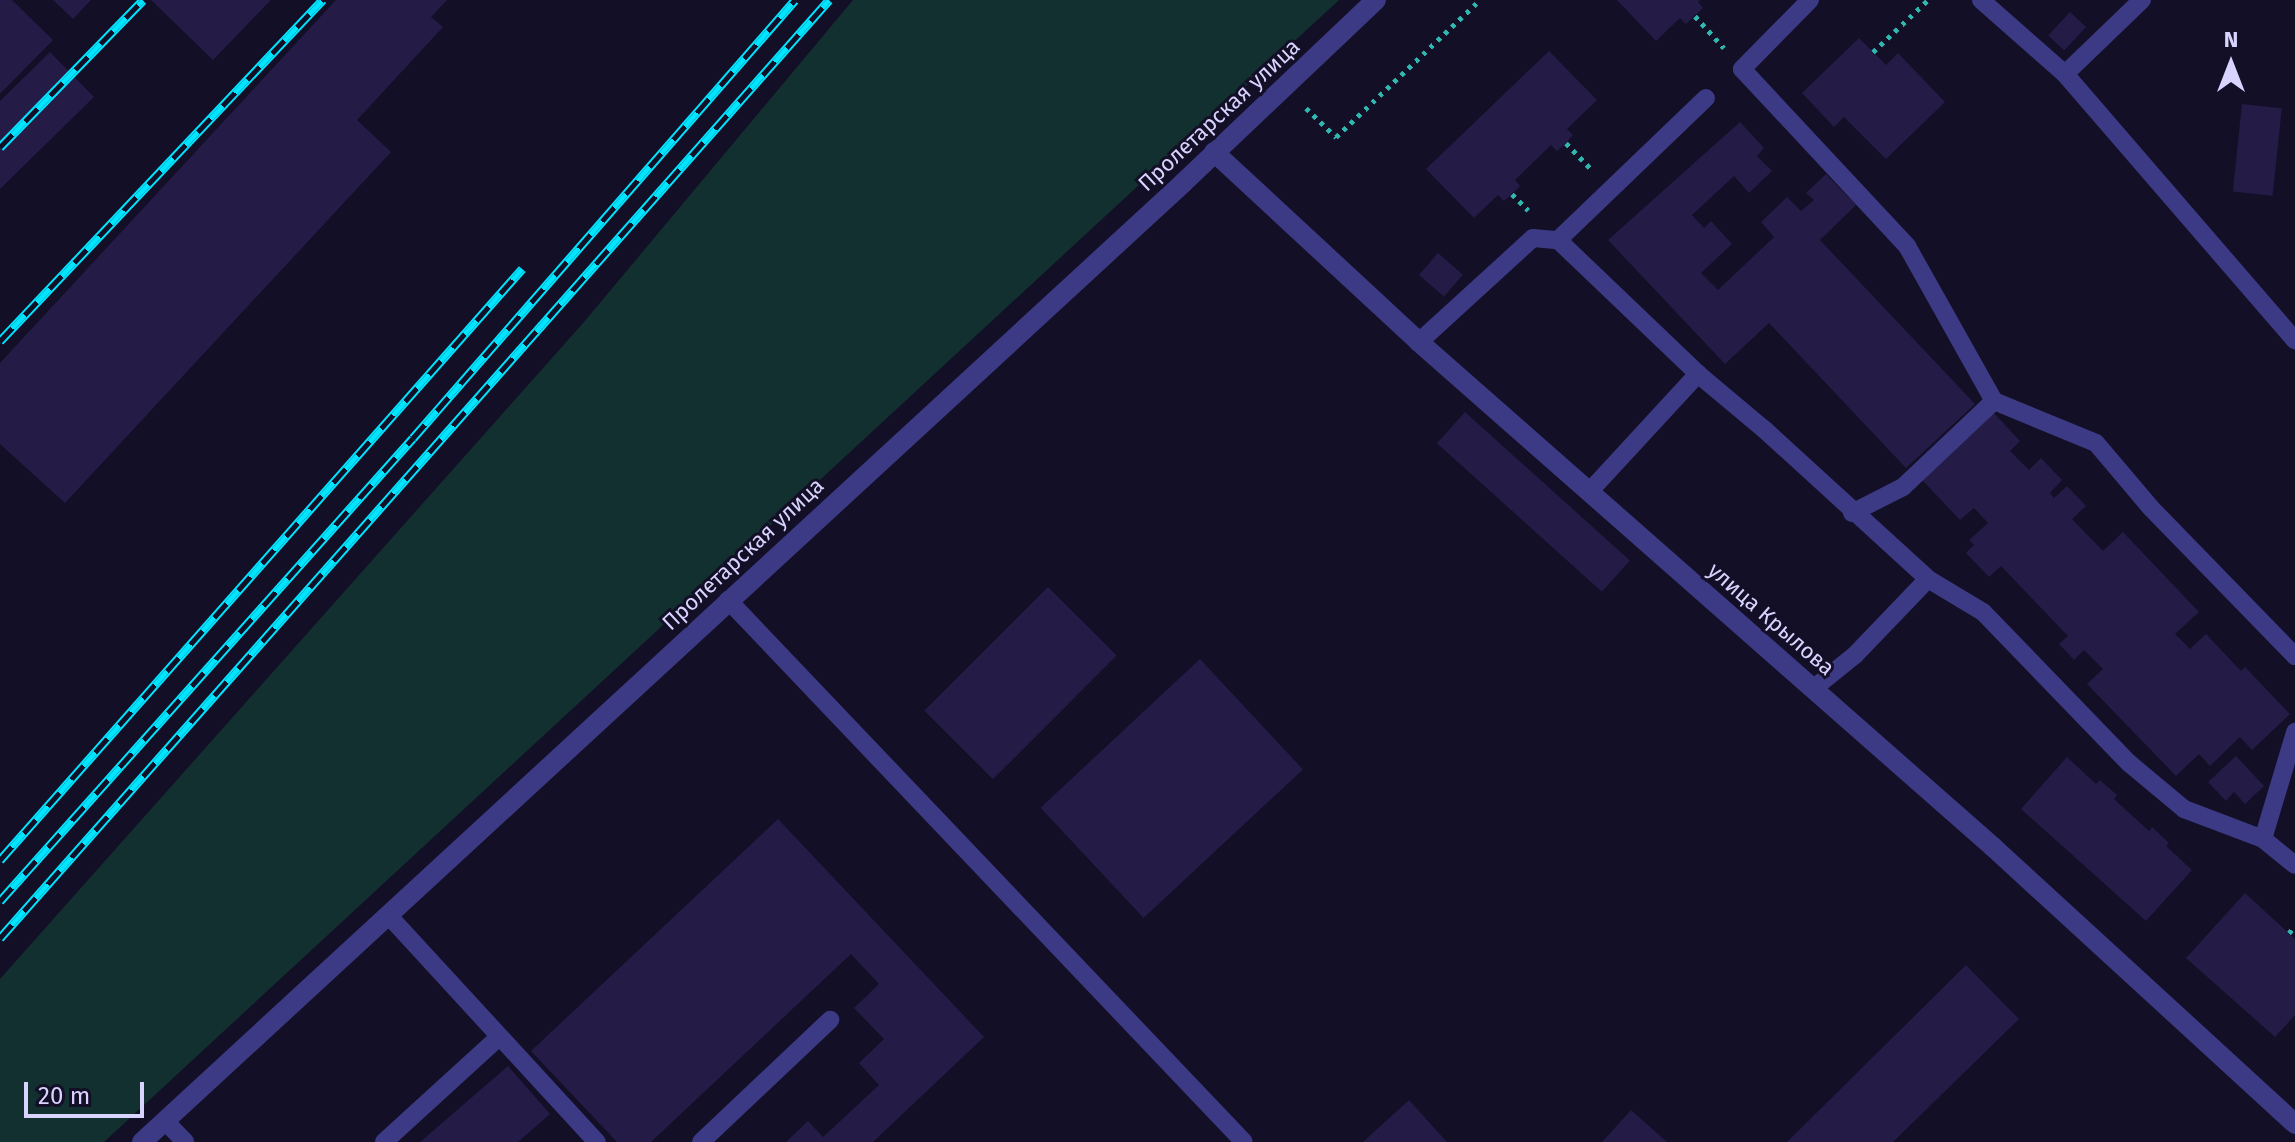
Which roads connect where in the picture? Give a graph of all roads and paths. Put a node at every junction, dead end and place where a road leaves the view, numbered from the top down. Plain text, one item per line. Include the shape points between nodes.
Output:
1 (1376, 0) edge
2 (1480, 0) edge
3 (1810, 0) edge
4 (1928, 0) edge
5 (1981, 0) edge
6 (2142, 0) edge
7 (1695, 16) dead end
8 (1873, 52) dead end
9 (1742, 69) junction
10 (2065, 74) junction
11 (1285, 87) junction
12 (1706, 98) dead end
13 (1214, 152) junction
14 (1558, 240) junction
15 (2295, 340) edge
16 (1419, 342) junction
17 (1698, 374) junction
18 (1994, 401) junction
19 (1589, 492) junction
20 (1852, 513) junction
21 (1928, 579) junction
22 (728, 600) junction
23 (2295, 656) edge
24 (1814, 688) junction
25 (2295, 732) edge
26 (2263, 839) junction
27 (2295, 865) edge
28 (389, 916) junction
29 (2295, 926) edge
30 (2289, 933) dead end
31 (830, 1020) dead end
32 (499, 1037) junction
33 (165, 1121) junction
34 (2295, 1124) edge
35 (142, 1142) edge
36 (185, 1142) edge
37 (384, 1142) edge
38 (597, 1142) edge
39 (701, 1142) edge
40 (1244, 1142) edge

1 - 11 street, Пролетарская улица
2 - 11 path via 1336,137
3 - 9 lane
4 - 8 path
5 - 10 lane
6 - 10 lane
7 - 9 path
9 - 18 lane via 1907,246
10 - 15 lane
11 - 13 street, Пролетарская улица
12 - 14 lane
13 - 16 street, улица Крылова
13 - 22 street, Пролетарская улица
14 - 16 lane via 1533,238
14 - 17 lane
16 - 19 street, улица Крылова
17 - 19 lane
17 - 20 lane
18 - 20 lane via 1903,487
18 - 23 lane via 2096,443 2150,507
19 - 24 street, улица Крылова
20 - 21 lane
21 - 24 lane via 1855,655
21 - 26 lane via 1983,612 2129,763 2184,809
22 - 28 street, Пролетарская улица
22 - 40 lane
24 - 34 street, улица Крылова
25 - 26 lane
26 - 27 lane
28 - 32 lane
28 - 33 street, Пролетарская улица
29 - 30 path
31 - 39 lane
32 - 37 lane
32 - 38 lane
33 - 35 street, Пролетарская улица
33 - 36 lane

